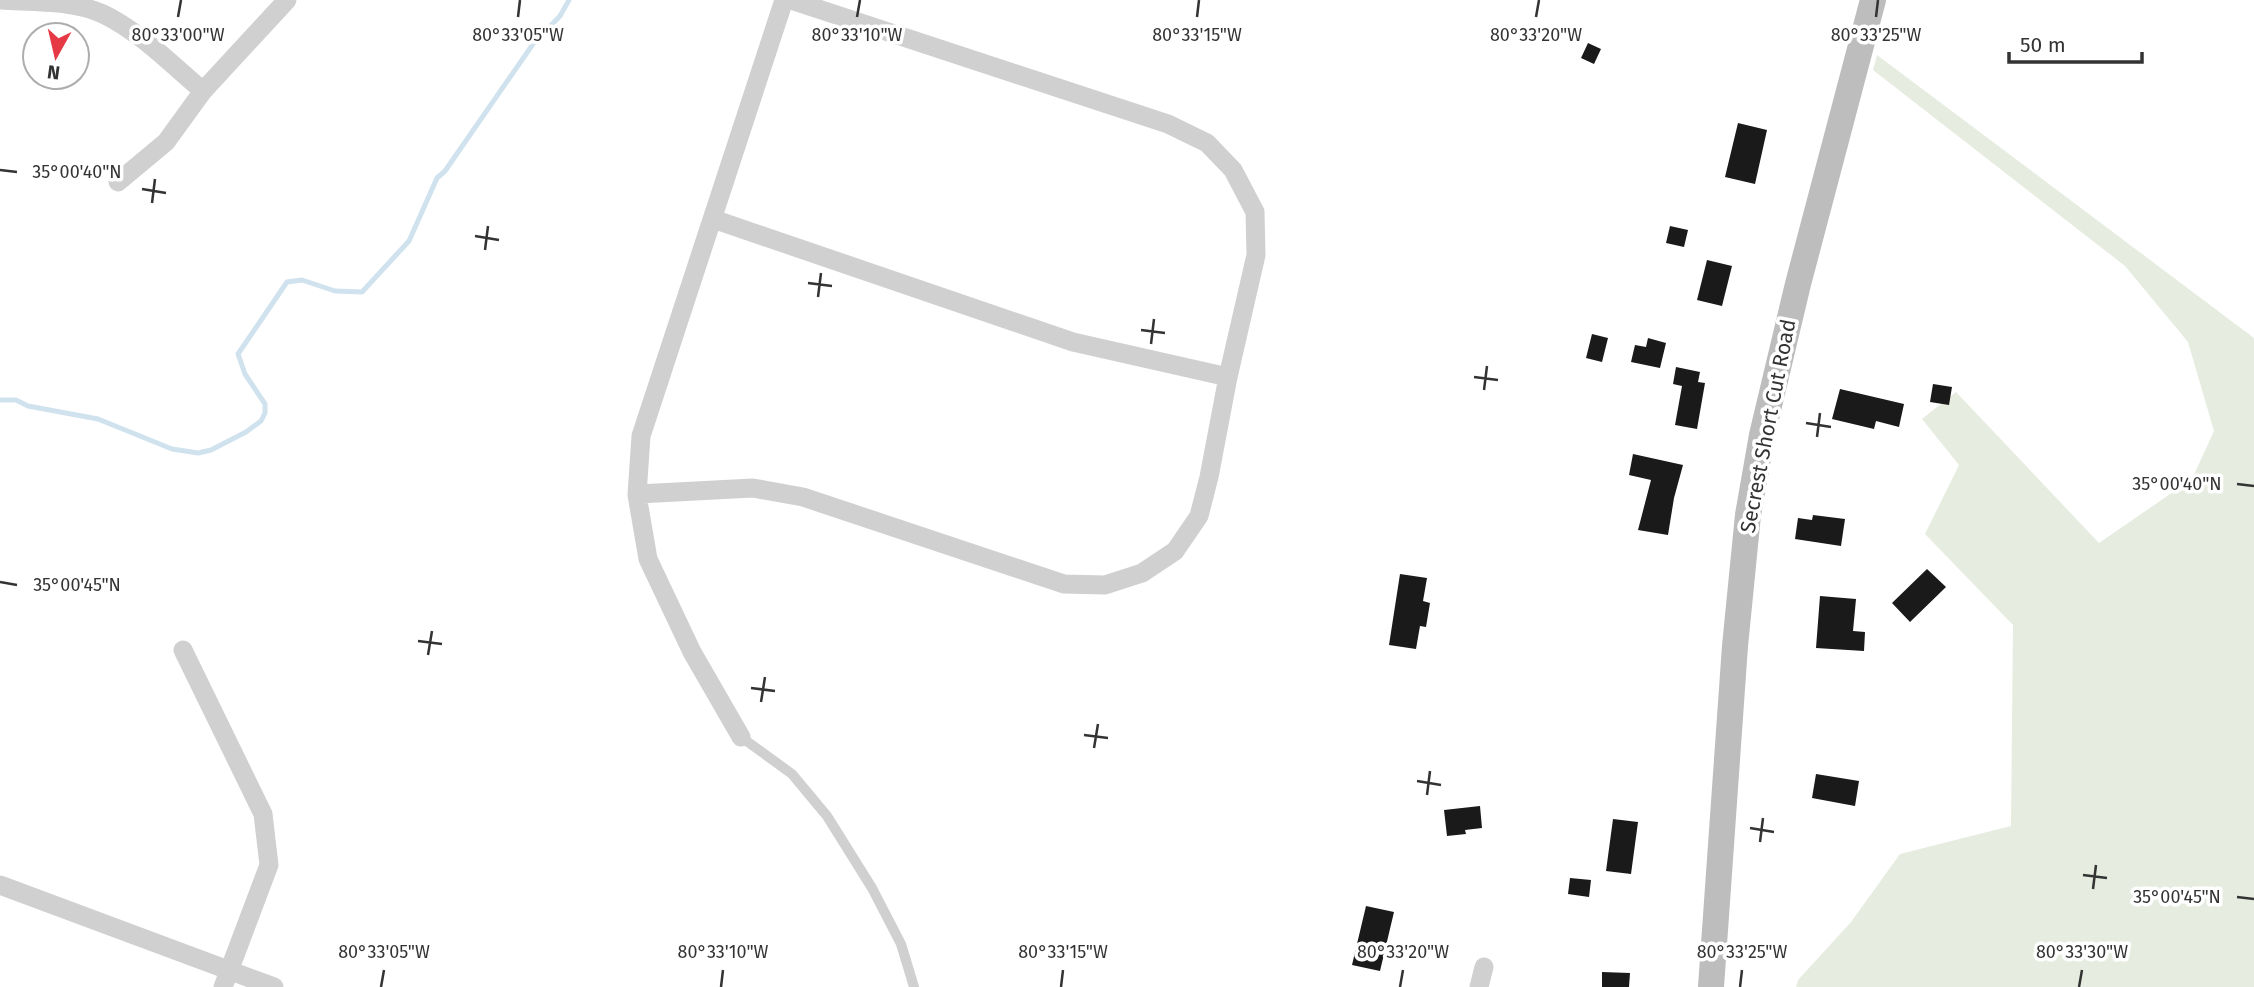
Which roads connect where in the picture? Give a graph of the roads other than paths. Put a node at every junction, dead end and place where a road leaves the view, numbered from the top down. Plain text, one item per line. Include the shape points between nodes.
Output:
1 (0, 0) edge
2 (288, 0) edge
3 (784, 0) edge
4 (791, 0) edge
5 (1873, 0) edge
6 (203, 91) junction
7 (118, 182) dead end
8 (713, 219) junction
9 (1228, 377) junction
10 (638, 494) junction
11 (183, 650) dead end
12 (741, 737) joint
13 (0, 885) edge
14 (1484, 967) dead end
15 (226, 979) edge
16 (274, 987) edge
17 (914, 987) edge
18 (1479, 987) edge
19 (1711, 987) edge

1 - 6 street via 62,3 102,14 145,42
2 - 6 street
3 - 8 street
4 - 9 street via 1168,124 1208,143 1233,170 1255,212 1256,255
5 - 19 main road, Secrest Short Cut Road via 1798,284 1748,515
6 - 7 street via 166,142
8 - 9 street via 1073,342
8 - 10 street via 641,436
9 - 10 street via 1199,516 1175,551 1142,573 1105,586 1064,584 803,497 753,488
10 - 12 street via 648,559 692,652
11 - 15 street via 262,814 269,865
12 - 17 lane via 792,774 827,817 901,944
13 - 15 street
14 - 18 street
15 - 16 street

